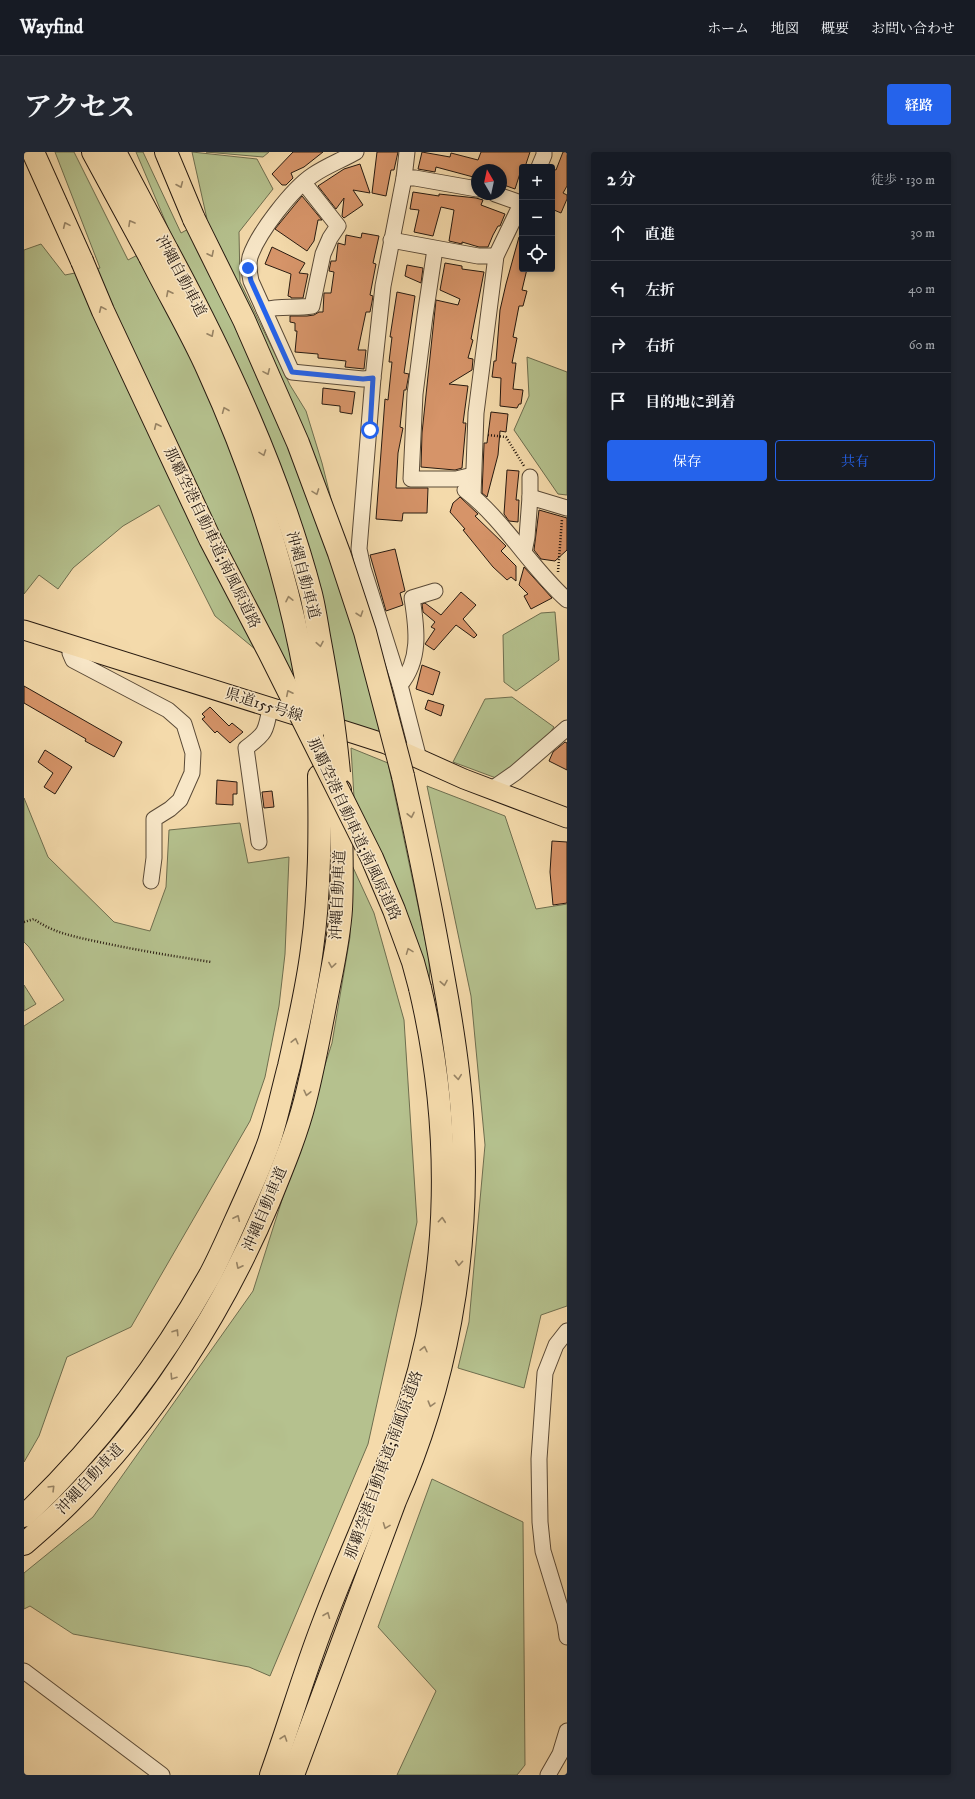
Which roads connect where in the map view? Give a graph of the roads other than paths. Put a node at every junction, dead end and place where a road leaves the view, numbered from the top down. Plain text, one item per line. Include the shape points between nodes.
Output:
1 (33, 152) edge
2 (93, 152) edge
3 (115, 152) edge
4 (166, 152) edge
5 (356, 152) edge
6 (407, 152) edge
7 (544, 152) edge
8 (540, 164) edge
9 (404, 178) junction
10 (304, 183) junction
11 (471, 189) edge
12 (507, 198) edge
13 (519, 201) edge
14 (518, 222) edge
15 (391, 240) junction
16 (435, 249) junction
17 (158, 253) junction
18 (496, 256) junction
19 (264, 310) junction
20 (373, 378) junction
21 (473, 476) junction
22 (530, 477) road end
23 (456, 479) junction
24 (473, 496) junction
25 (530, 497) junction
26 (565, 508) edge
27 (527, 524) junction
28 (507, 533) junction
29 (524, 552) junction
30 (435, 591) dead end
31 (567, 600) edge
32 (24, 630) edge
33 (70, 645) junction
34 (400, 685) junction
35 (270, 708) junction
36 (567, 728) edge
37 (419, 759) junction
38 (329, 774) junction
39 (492, 789) junction
40 (567, 818) edge
41 (259, 842) dead end
42 (151, 881) dead end
43 (567, 1332) edge
44 (24, 1516) edge
45 (24, 1544) edge
46 (567, 1637) edge
47 (24, 1672) edge
48 (567, 1731) edge
49 (162, 1775) edge
50 (271, 1775) edge
51 (293, 1775) edge
52 (548, 1775) edge

50 -> 1 highway, 那覇空港自動車道;南風原道路, bridge via 323,1624 375,1498 410,1403 429,1326 438,1270 444,1201 441,1130 430,1030 414,962 372,858 210,539 103,311
17 -> 2 highway, 沖縄自動車道
3 - 17 highway, 沖縄自動車道
4 -> 51 highway, 那覇空港自動車道;南風原道路, bridge via 194,219 244,320 301,450 366,632 403,776 433,920 454,1038 463,1132 463,1199 458,1270 440,1372 413,1462 395,1502
5 - 10 street via 313,175
6 - 9 street
7 - 8 street
9 - 11 street
9 - 15 street
10 - 19 street via 286,200 255,246 250,258 248,268 251,281
10 - 19 street via 338,226 323,254 312,306 278,306
12 - 13 street
14 - 18 street
15 - 16 street
15 - 20 street
16 - 18 street via 478,256
16 - 23 street via 415,394 411,479
17 - 38 highway, 沖縄自動車道, bridge via 230,372 287,518 311,595 328,685
18 - 21 street via 476,413
19 - 20 street via 292,372
20 - 34 street via 360,549 363,568
21 - 23 street
21 - 24 street
22 - 25 street
23 - 24 street via 463,489
24 - 28 street
25 - 26 street
25 - 27 street
27 - 28 street
27 - 29 street
28 - 29 street
29 - 31 street
30 - 34 street via 412,598 417,639 413,663
32 - 33 main road, 県道155号線
33 - 35 main road, 県道155号線
33 - 42 street via 73,660 168,710 184,724 188,734 193,752 192,773 180,800 154,819
34 - 37 street
35 - 37 main road, 県道155号線 via 362,736
35 - 41 street via 265,732 246,748
36 - 39 street via 515,773
37 - 39 main road, 県道155号線
44 -> 38 highway, 沖縄自動車道 via 82,1458 146,1378 211,1273 253,1182 268,1143 302,1009 312,948 320,832
38 -> 45 highway, 沖縄自動車道 via 342,861 340,911 320,1036 305,1102 291,1147 255,1234 233,1278 207,1325 164,1392 103,1467 68,1505
39 - 40 main road, 県道155号線
43 - 46 street via 556,1345 545,1373 539,1459 543,1551
47 - 49 street
48 - 52 street via 560,1754

